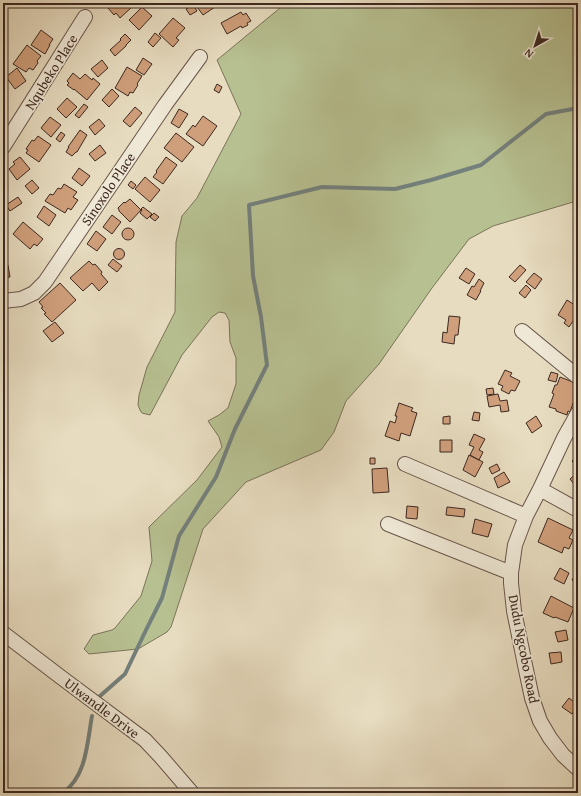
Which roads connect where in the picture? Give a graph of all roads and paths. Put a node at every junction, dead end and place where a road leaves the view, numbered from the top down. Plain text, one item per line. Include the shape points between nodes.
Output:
1 (85, 17) dead end
2 (200, 57) dead end
3 (3, 147) edge
4 (3, 301) edge
5 (522, 331) dead end
6 (578, 377) edge
7 (578, 413) edge
8 (405, 464) dead end
9 (540, 489) junction
10 (578, 510) edge
11 (526, 516) junction
12 (388, 524) dead end
13 (511, 573) junction
14 (3, 633) edge
15 (578, 769) edge
16 (192, 793) edge

1 - 3 street, Nqubeko Place
2 - 4 street, Sinoxolo Place via 45,282 34,293 22,299
5 - 6 street
7 - 9 street, Dudu Ngcobo Road
8 - 11 street
9 - 10 street
9 - 11 street, Dudu Ngcobo Road
11 - 13 street, Dudu Ngcobo Road via 515,546
12 - 13 street
13 - 15 street, Dudu Ngcobo Road via 514,611 540,721 563,755
14 - 16 street, Ulwandle Drive via 145,740

